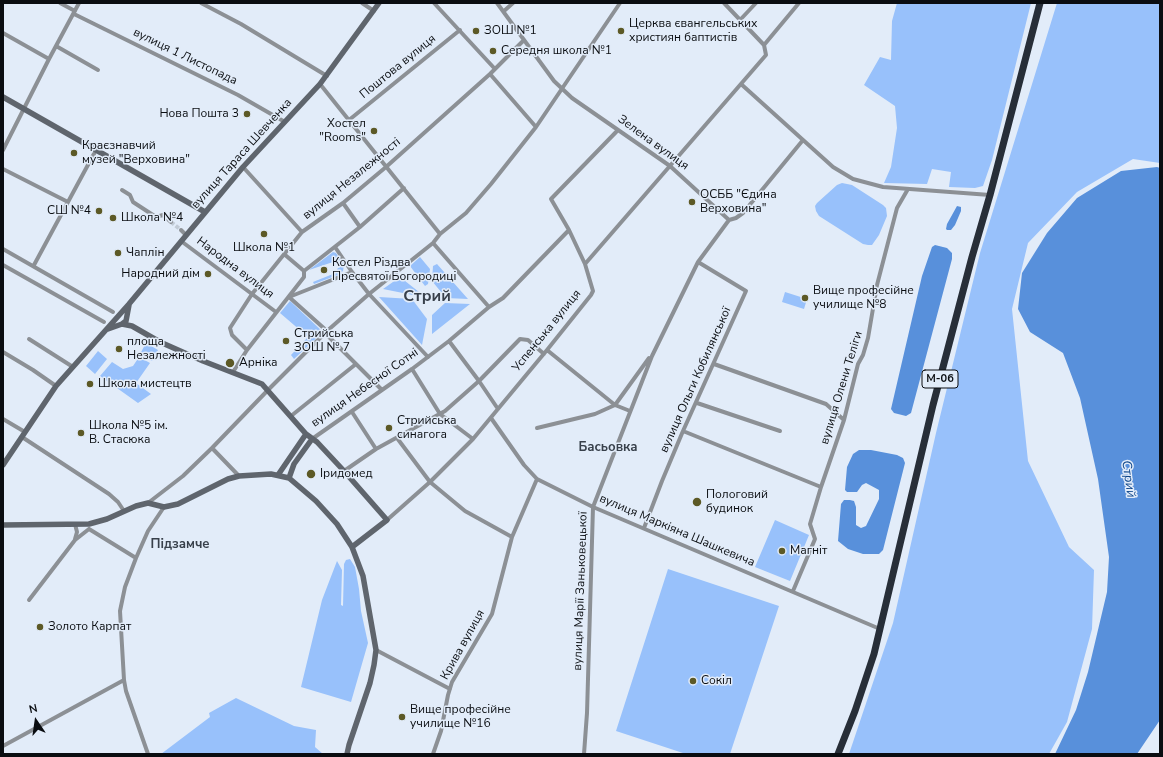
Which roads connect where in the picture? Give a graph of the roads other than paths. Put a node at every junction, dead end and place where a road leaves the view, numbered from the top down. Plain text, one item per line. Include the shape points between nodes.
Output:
1 (60, 3) edge
2 (79, 3) edge
3 (201, 3) edge
4 (362, 3) edge
5 (379, 3) edge
6 (434, 3) edge
7 (497, 3) edge
8 (513, 3) edge
9 (620, 3) edge
10 (724, 3) edge
11 (756, 3) edge
12 (799, 3) edge
13 (1040, 3) edge
14 (374, 11) junction
15 (504, 11) junction
16 (74, 13) junction
17 (740, 20) junction
18 (460, 30) junction
19 (3, 33) edge
20 (524, 40) junction
21 (764, 45) junction
22 (56, 46) junction
23 (49, 59) junction
24 (495, 69) junction
25 (98, 70) dead end
26 (490, 74) junction
27 (327, 76) junction
28 (320, 84) junction
29 (741, 84) junction
30 (562, 88) junction
31 (3, 97) edge
32 (24, 109) junction
33 (349, 120) junction
34 (285, 122) junction
35 (536, 127) junction
36 (618, 130) junction
37 (803, 140) junction
38 (3, 150) edge
39 (96, 150) junction
40 (670, 166) junction
41 (243, 167) junction
42 (386, 167) junction
43 (3, 169) edge
44 (404, 188) junction
45 (908, 189) junction
46 (122, 190) dead end
47 (990, 195) junction
48 (68, 202) junction
49 (343, 203) junction
50 (205, 212) junction
51 (729, 220) junction
52 (171, 222) tunnel mouth
53 (360, 227) junction
54 (180, 230) tunnel mouth
55 (569, 230) junction
56 (302, 232) junction
57 (440, 234) junction
58 (186, 235) junction
59 (181, 241) junction
60 (433, 243) junction
61 (335, 247) junction
62 (3, 249) edge
63 (284, 254) junction
64 (698, 262) junction
65 (585, 264) junction
66 (3, 265) edge
67 (34, 265) junction
68 (304, 271) junction
69 (352, 272) junction
70 (252, 294) junction
71 (369, 294) junction
72 (289, 297) junction
73 (129, 304) junction
74 (489, 307) junction
75 (276, 312) junction
76 (115, 315) junction
77 (126, 319) junction
78 (104, 322) dead end
79 (122, 324) junction
80 (132, 326) junction
81 (106, 330) junction
82 (326, 332) junction
83 (29, 339) dead end
84 (449, 341) junction
85 (248, 350) junction
86 (547, 350) junction
87 (654, 351) junction
88 (3, 352) edge
89 (544, 354) junction
90 (428, 357) junction
91 (356, 364) junction
92 (714, 364) junction
93 (73, 367) junction
94 (412, 369) junction
95 (232, 372) junction
96 (479, 381) junction
97 (56, 386) junction
98 (268, 390) junction
99 (382, 390) junction
100 (697, 403) junction
101 (615, 405) junction
102 (498, 410) junction
103 (630, 411) junction
104 (352, 412) junction
105 (440, 414) junction
106 (291, 416) junction
107 (491, 418) junction
108 (3, 419) edge
109 (844, 420) junction
110 (537, 428) dead end
111 (683, 431) junction
112 (780, 431) dead end
113 (23, 434) junction
114 (306, 434) junction
115 (396, 438) junction
116 (312, 439) junction
117 (472, 439) junction
118 (212, 448) junction
119 (376, 449) junction
120 (3, 465) edge
121 (344, 471) junction
122 (278, 475) junction
123 (239, 476) junction
124 (289, 478) junction
125 (538, 479) junction
126 (430, 482) junction
127 (821, 487) junction
128 (148, 503) junction
129 (164, 507) junction
130 (593, 507) junction
131 (124, 511) junction
132 (387, 520) junction
133 (75, 524) junction
134 (3, 525) edge
135 (89, 526) junction
136 (644, 528) junction
137 (512, 537) junction
138 (75, 540) junction
139 (352, 547) junction
140 (136, 558) junction
141 (792, 591) junction
142 (29, 600) dead end
143 (880, 629) junction
144 (376, 650) junction
145 (124, 680) junction
146 (450, 690) junction
147 (3, 746) edge
148 (148, 754) edge
149 (347, 754) edge
150 (434, 754) edge
151 (584, 754) edge
152 (838, 754) edge

1 - 16 street, вулиця 1 Листопада
2 - 16 street
3 - 27 street via 242,24
4 - 14 street
5 - 14 main road, вулиця Тараса Шевченка
6 - 18 street
7 - 15 street, Зелена вулиця
8 - 15 street
9 - 30 street
10 - 17 street
11 - 17 street
12 - 21 street
13 - 47 highway, М-06
14 - 27 main road, вулиця Тараса Шевченка
15 - 20 street, Зелена вулиця
16 - 22 street
16 - 34 street, вулиця 1 Листопада via 238,95
17 - 21 street
18 - 24 street
18 - 33 street, Поштова вулиця
19 - 23 street
20 - 24 street, вулиця Незалежності
20 - 30 street, Зелена вулиця
21 - 29 street via 766,55
22 - 23 street
22 - 25 street
23 - 32 street
24 - 26 street, вулиця Незалежності
26 - 35 street
26 - 42 street, вулиця Незалежності
27 - 28 main road, вулиця Тараса Шевченка
28 - 33 street
28 - 34 main road, вулиця Тараса Шевченка
29 - 37 street
29 - 40 street
30 - 35 street
30 - 36 street, Зелена вулиця
31 - 32 main road
32 - 38 street
32 - 39 main road
33 - 42 street
34 - 41 main road, вулиця Тараса Шевченка
35 - 57 street via 466,213
36 - 40 street, Зелена вулиця
36 - 55 street via 551,199
37 - 45 street via 833,167 853,179 883,187
37 - 51 street via 743,213
39 - 48 street
39 - 50 main road
40 - 51 street, Зелена вулиця
40 - 65 street
41 - 50 main road, вулиця Тараса Шевченка
41 - 56 street
42 - 44 street
42 - 49 street, вулиця Незалежності
43 - 48 street
44 - 53 street
44 - 57 street
45 - 47 street
45 - 109 street, вулиця Олени Теліги via 897,208 877,285 868,338 858,364
46 - 52 street via 130,195 133,202 156,217 163,215
47 - 143 highway, М-06 via 933,404
48 - 67 street
49 - 53 street
49 - 56 street, вулиця Незалежності
50 - 58 main road, вулиця Тараса Шевченка
51 - 64 street, вулиця Марії Заньковецької
53 - 61 street
54 - 58 street
55 - 65 street
55 - 74 street, вулиця Небесної Сотні via 503,298
56 - 63 street, вулиця Незалежності
57 - 60 street
58 - 59 main road, вулиця Тараса Шевченка
59 - 70 street, Народна вулиця
59 - 73 main road, вулиця Тараса Шевченка
60 - 71 street
60 - 74 street
61 - 68 street
61 - 69 street
62 - 67 street
63 - 68 street
63 - 70 street, вулиця Незалежності
64 - 87 street, вулиця Марії Заньковецької
64 - 92 street, вулиця Ольги Кобилянської via 746,292
65 - 86 street, Успенська вулиця via 592,295
66 - 78 street
67 - 76 street
68 - 72 street via 304,277
69 - 71 street
69 - 72 street
70 - 75 street, Народна вулиця
70 - 85 street, вулиця Незалежності via 230,328 232,335
71 - 82 street
71 - 90 street
72 - 75 street
72 - 82 street
73 - 76 main road, вулиця Тараса Шевченка
73 - 77 main road
74 - 84 street, вулиця Небесної Сотні
75 - 85 street
76 - 77 main road via 123,315
76 - 79 main road via 117,322
76 - 81 main road, вулиця Тараса Шевченка
77 - 79 main road
77 - 80 main road
79 - 80 main road
79 - 81 main road
80 - 95 main road via 202,362
81 - 93 main road, вулиця Тараса Шевченка
82 - 91 street
82 - 98 street
83 - 93 street
84 - 90 street, вулиця Небесної Сотні
84 - 96 street
85 - 95 street
86 - 89 street, Успенська вулиця
86 - 101 street
87 - 101 street
87 - 103 street, вулиця Марії Заньковецької
88 - 97 street
89 - 96 street via 528,340 520,339
89 - 102 street, Успенська вулиця
90 - 94 street, вулиця Небесної Сотні
91 - 99 street
91 - 106 street
92 - 100 street, вулиця Ольги Кобилянської
92 - 109 street via 826,404
93 - 97 main road, вулиця Тараса Шевченка
94 - 99 street, вулиця Небесної Сотні
94 - 105 street
95 - 98 main road via 262,384
96 - 102 street
96 - 105 street
97 - 113 main road, вулиця Тараса Шевченка
98 - 106 main road
98 - 118 street
99 - 104 street, вулиця Небесної Сотні
100 - 111 street, вулиця Ольги Кобилянської
100 - 112 street
101 - 103 street
101 - 110 street via 595,414
102 - 107 street, Успенська вулиця
103 - 130 street, вулиця Марії Заньковецької
104 - 116 street, вулиця Небесної Сотні
104 - 119 street
105 - 115 street
105 - 117 street
106 - 114 main road
107 - 117 street, Успенська вулиця
107 - 125 street, вулиця Маркіяна Шашкевича via 524,465
108 - 113 street
109 - 127 street, вулиця Олени Теліги
111 - 127 street
111 - 136 street, вулиця Ольги Кобилянської
113 - 120 main road, вулиця Тараса Шевченка
113 - 131 street via 109,494
114 - 116 main road
114 - 122 main road, вулиця Небесної Сотні
115 - 119 street
115 - 126 street
116 - 121 main road
116 - 124 main road, вулиця Небесної Сотні via 294,464
117 - 126 street, Успенська вулиця
118 - 123 street
118 - 128 street via 183,476
119 - 121 street
121 - 132 main road
122 - 123 main road
122 - 124 main road
123 - 129 main road via 178,504
124 - 139 main road via 328,514
125 - 130 street, вулиця Маркіяна Шашкевича
125 - 137 street, Крива вулиця
126 - 132 street, Успенська вулиця
126 - 137 street via 465,511
127 - 141 street, вулиця Олени Теліги via 810,524 814,539
128 - 129 main road
128 - 131 main road
129 - 140 street via 148,531
130 - 136 street, вулиця Маркіяна Шашкевича
130 - 151 street, вулиця Марії Заньковецької
131 - 135 main road
132 - 139 main road, Успенська вулиця
133 - 134 main road
133 - 135 main road
133 - 138 street
135 - 138 street
135 - 140 street
136 - 141 street, вулиця Маркіяна Шашкевича
137 - 146 street, Крива вулиця via 492,614 452,682
138 - 142 street
139 - 144 main road via 363,576
140 - 145 street via 120,611
141 - 143 street, вулиця Маркіяна Шашкевича
143 - 152 highway, М-06 via 855,711
144 - 146 street
144 - 149 main road via 370,683
145 - 147 street
145 - 148 street
146 - 150 street, Крива вулиця

